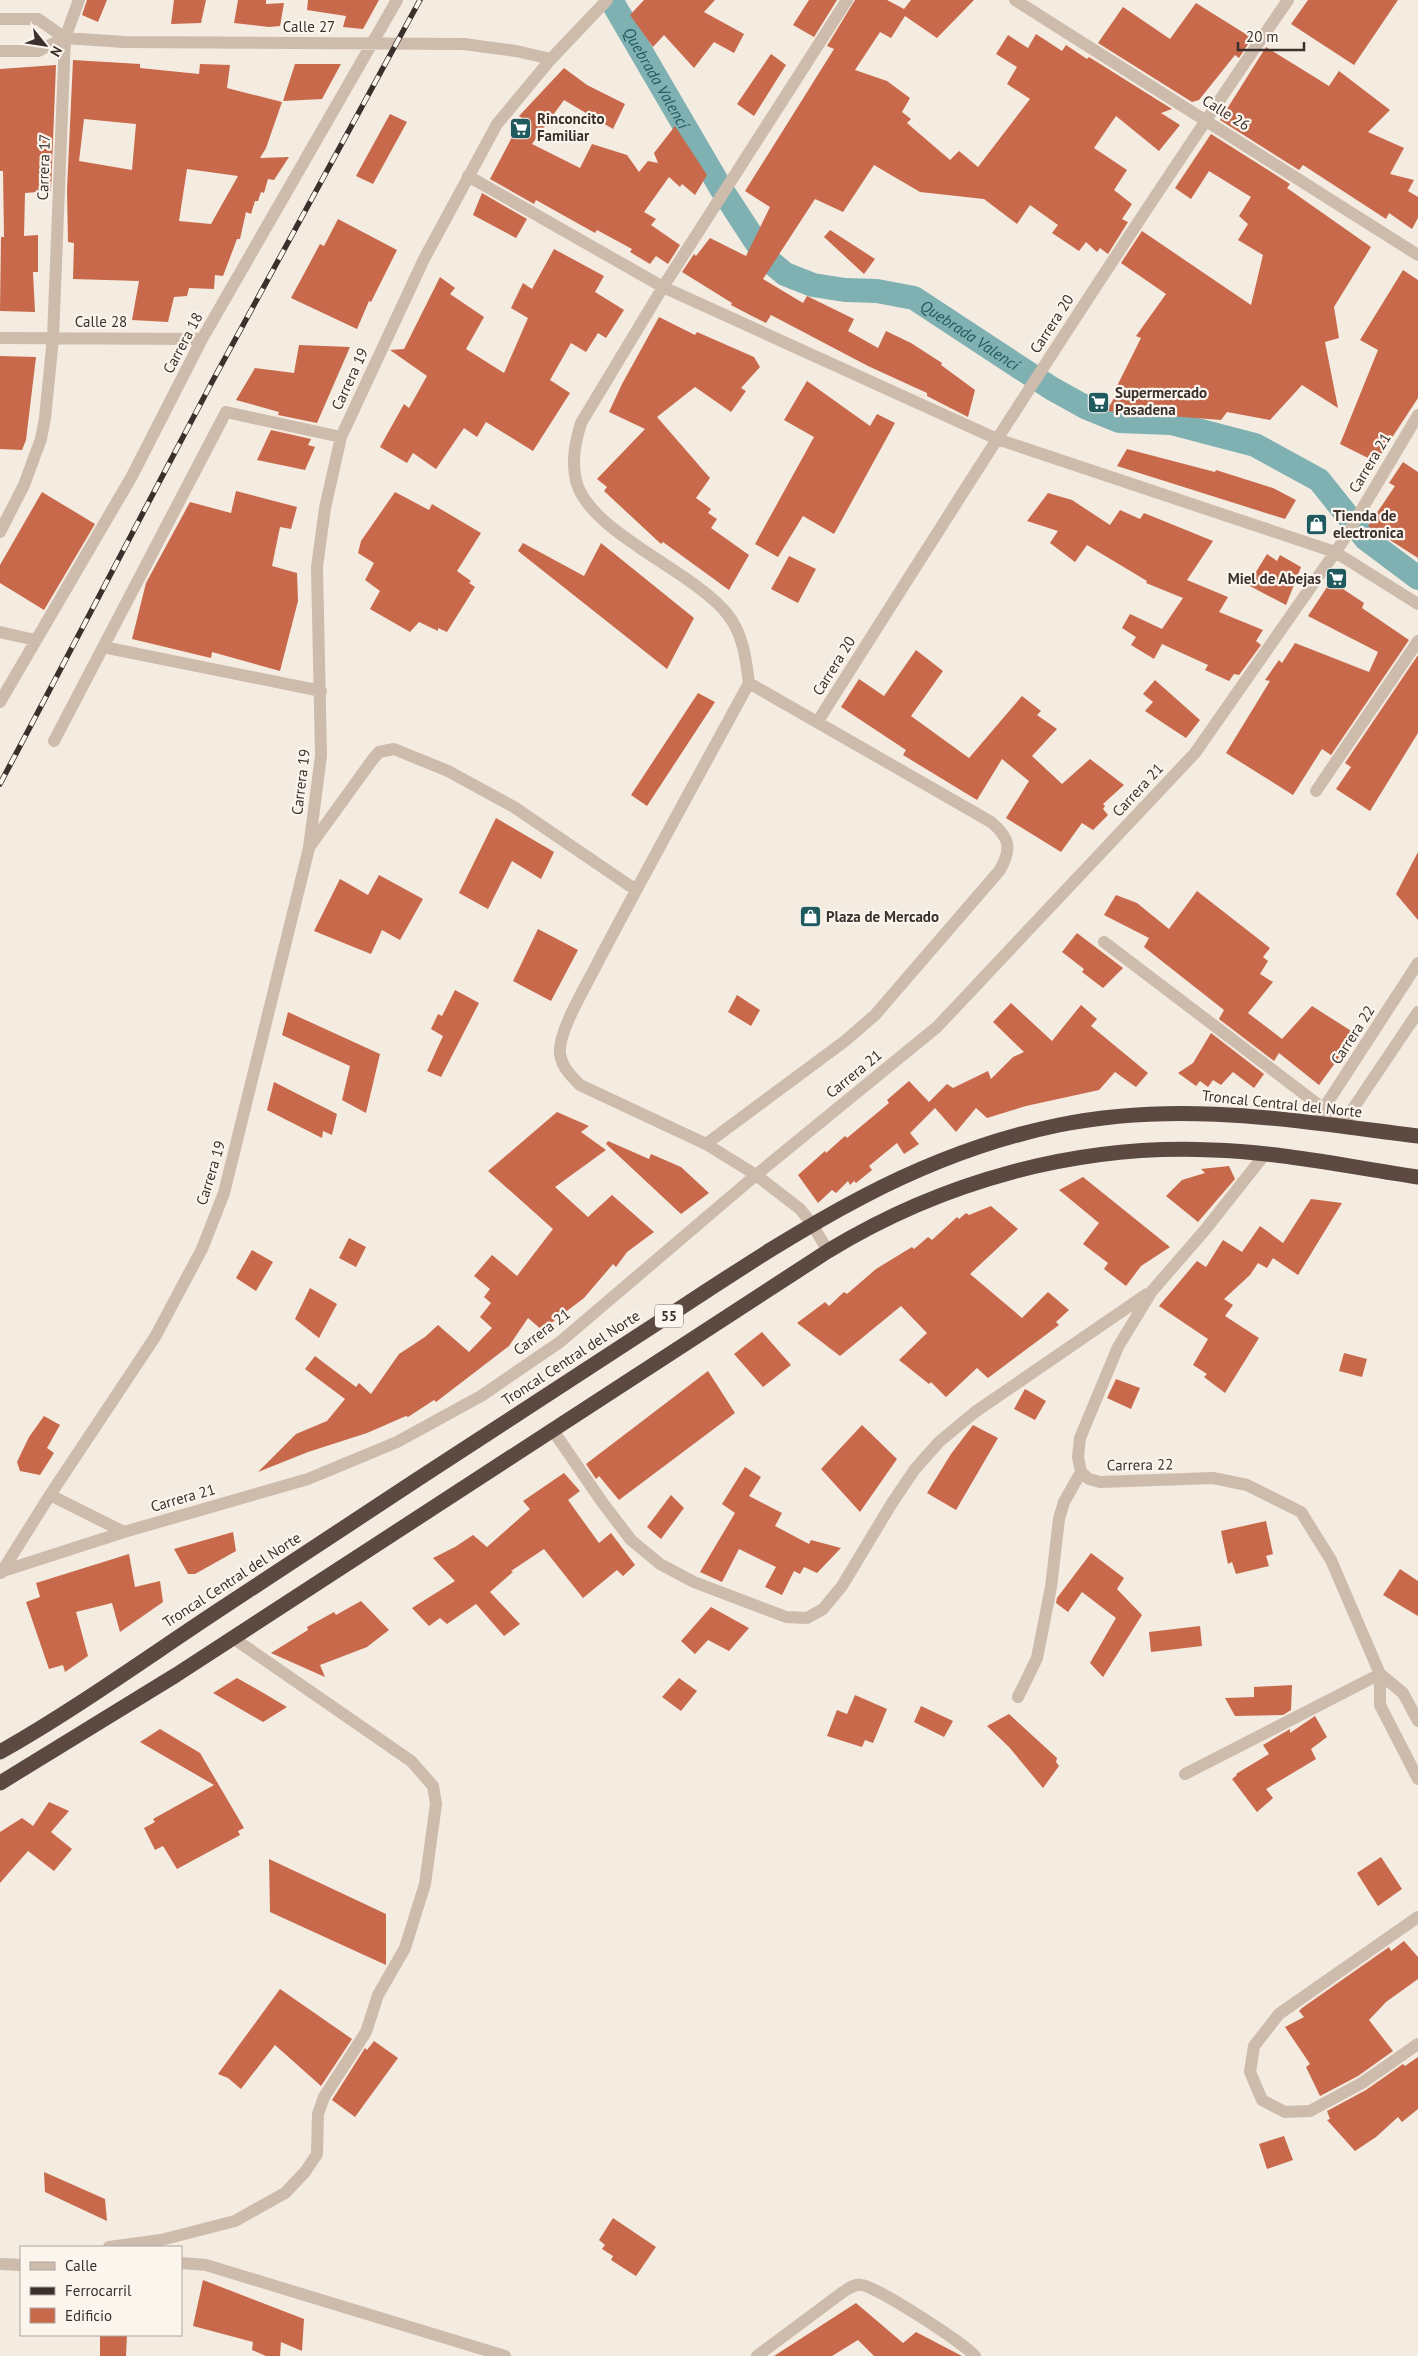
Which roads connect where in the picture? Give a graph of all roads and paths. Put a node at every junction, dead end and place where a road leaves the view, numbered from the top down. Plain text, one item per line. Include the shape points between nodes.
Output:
1 (79, 0) edge
2 (397, 0) edge
3 (607, 0) edge
4 (847, 0) edge
5 (1015, 0) edge
6 (1288, 0) edge
7 (0, 19) edge
8 (65, 38) junction
9 (372, 44) junction
10 (0, 51) edge
11 (551, 59) junction
12 (1205, 119) junction
13 (468, 176) junction
14 (1418, 255) edge
15 (663, 287) junction
16 (0, 338) edge
17 (53, 338) junction
18 (202, 339) junction
19 (1418, 415) edge
20 (341, 437) junction
21 (996, 439) junction
22 (0, 532) edge
23 (1339, 546) junction
24 (1418, 604) edge
25 (0, 632) edge
26 (35, 640) junction
27 (1418, 641) edge
28 (103, 647) junction
29 (749, 683) junction
30 (321, 691) junction
31 (0, 702) edge
32 (818, 721) junction
33 (54, 741) dead end
34 (1316, 791) dead end
35 (309, 848) junction
36 (636, 890) junction
37 (1104, 942) dead end
38 (1418, 963) edge
39 (1418, 1012) edge
40 (1324, 1108) junction
41 (1344, 1122) junction
42 (1313, 1124) junction
43 (1418, 1136) edge
44 (706, 1144) junction
45 (1265, 1154) junction
46 (756, 1175) junction
47 (1418, 1177) edge
48 (812, 1224) junction
49 (828, 1251) junction
50 (1152, 1291) junction
51 (552, 1429) junction
52 (1081, 1472) junction
53 (50, 1494) junction
54 (124, 1532) junction
55 (1, 1573) edge
56 (232, 1638) junction
57 (1380, 1674) junction
58 (1018, 1697) dead end
59 (1418, 1721) edge
60 (0, 1752) edge
61 (1185, 1774) dead end
62 (1418, 1779) edge
63 (0, 1783) edge
64 (1418, 1917) edge
65 (1418, 2044) edge
66 (116, 2246) edge
67 (182, 2263) edge
68 (0, 2264) edge
69 (20, 2265) edge
70 (505, 2356) edge
71 (757, 2356) edge
72 (975, 2356) edge

1 - 8 street, Carrera 17
2 - 9 street, Carrera 18
3 - 11 street, Carrera 19
4 - 15 street
5 - 12 street, Calle 26
6 - 12 street, Carrera 20
7 - 8 street via 38,19
8 - 9 street, Calle 27 via 124,42
8 - 10 street, Calle 27 via 38,51
8 - 17 street, Carrera 17
9 - 11 street, Calle 27 via 464,44
9 - 18 street, Carrera 18
11 - 13 street, Carrera 19 via 497,124
12 - 14 street, Calle 26
12 - 21 street, Carrera 20
13 - 15 street
13 - 20 street, Carrera 19 via 420,268
15 - 21 street
15 - 29 street via 581,422 574,448 575,476 580,493 599,518 710,595 729,615 746,657
16 - 17 street, Calle 28
17 - 18 street, Calle 28
17 - 22 street, Carrera 17 via 41,439 24,485
18 - 26 street, Carrera 18 via 132,476
19 - 23 street, Carrera 21
20 - 28 street via 226,412
20 - 30 street, Carrera 19 via 325,508 317,568
21 - 23 street
21 - 32 street, Carrera 20
23 - 24 street
23 - 46 street, Carrera 21 via 1195,753 937,1027
25 - 26 street
26 - 31 street, Carrera 18
27 - 34 street
28 - 30 street
28 - 33 street
29 - 32 street
29 - 36 street
30 - 35 street, Carrera 19 via 322,756
32 - 44 street via 991,822 1003,832 1008,842 1008,857 874,1015 845,1041
35 - 36 street via 379,752 394,749 448,771 514,807
35 - 53 street, Carrera 19 via 224,1193 202,1249 156,1336
36 - 44 street via 562,1035 560,1053 565,1069 580,1085
37 - 40 street
38 - 40 street, Carrera 22
39 - 41 street
40 - 41 street
40 - 42 street, Carrera 22
41 - 42 highway, Troncal Central del Norte / 55
41 - 43 highway, Troncal Central del Norte / 55
42 - 48 highway, Troncal Central del Norte / 55 via 1259,1116 1184,1112 1062,1124 996,1140 939,1160 888,1182
44 - 46 street
45 - 47 highway, 55
45 - 49 highway, 55 via 1213,1150 1125,1152 1045,1164 932,1198 877,1223
45 - 50 street via 1206,1230
46 - 48 street via 800,1210
46 - 54 street, Carrera 21 via 560,1342 480,1396 397,1442 308,1478
48 - 49 street
48 - 60 highway, Troncal Central del Norte / 55
49 - 51 highway, 55
50 - 51 street via 975,1412 939,1442 915,1469 892,1503 842,1586 823,1609 807,1618 786,1617 694,1582 660,1564 631,1540
50 - 52 street via 1118,1346 1080,1438 1078,1457
51 - 56 highway, 55
52 - 57 street, Carrera 22 via 1100,1482 1213,1478 1247,1485 1301,1512 1331,1560
52 - 58 street via 1064,1502 1059,1519 1051,1587 1037,1658
53 - 54 street
53 - 55 street, Carrera 19
54 - 55 street, Carrera 21
56 - 63 highway, 55 via 176,1676
56 - 66 street via 411,1761 433,1786 436,1804 425,1884 405,1948 378,1995 366,2032 324,2097 318,2114 317,2154 305,2172 285,2193 235,2221 161,2240
57 - 59 street, Carrera 22 via 1403,1693
57 - 61 street
57 - 62 street, Carrera 22 via 1380,1705
64 - 65 street via 1280,2014 1254,2046 1250,2072 1262,2100 1285,2112 1310,2111 1362,2083
67 - 70 street via 206,2266
68 - 69 street
71 - 72 street via 843,2292 862,2285 883,2293

